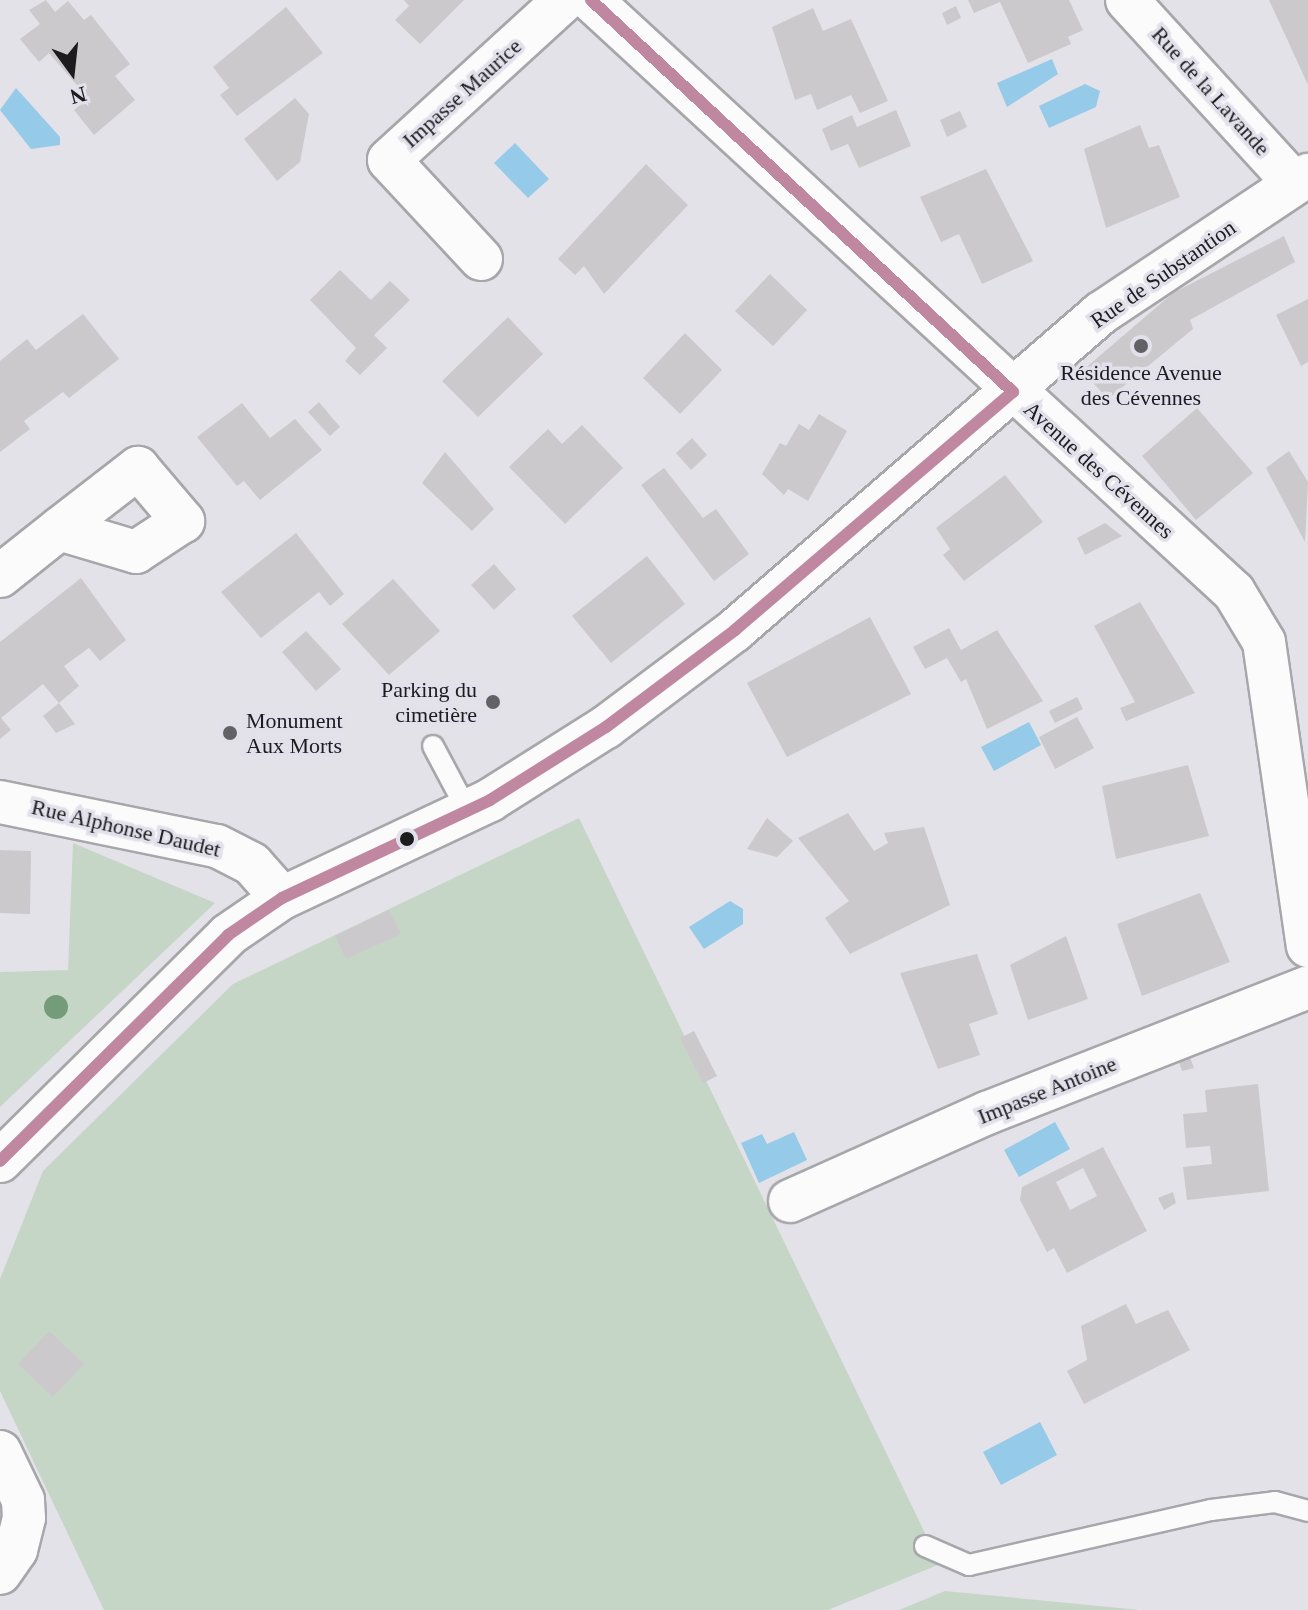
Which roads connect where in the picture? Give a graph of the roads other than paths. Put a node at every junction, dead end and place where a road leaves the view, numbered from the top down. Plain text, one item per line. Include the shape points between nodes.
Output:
1 (564, 0) edge
2 (591, 0) edge
3 (1127, 0) edge
4 (1301, 179) edge
5 (481, 259) dead end
6 (1013, 392) junction
7 (59, 529) dead end
8 (0, 576) edge
9 (433, 746) dead end
10 (0, 802) edge
11 (467, 810) junction
12 (282, 898) junction
13 (1307, 921) edge
14 (1308, 987) edge
15 (0, 1161) edge
16 (790, 1201) dead end
17 (0, 1452) edge
18 (1308, 1511) edge
19 (925, 1546) dead end
20 (0, 1573) edge

1 - 5 street, Impasse Maurice via 389,160
2 - 6 street, Avenue des Cévennes
3 - 4 street, Rue de la Lavande
4 - 6 street, Rue de Substantion via 1101,313
6 - 11 street, Rue de Substantion via 735,630 606,727
6 - 13 street, Avenue des Cévennes via 1234,592 1257,625
7 - 8 street
9 - 11 lane
10 - 12 street, Rue Alphonse Daudet via 217,846 252,864
11 - 12 street, Rue de Substantion
12 - 15 street, Rue de Substantion via 228,935
14 - 16 street, Impasse Antoine via 987,1113
17 - 20 street via 23,1500 24,1518 16,1550
18 - 19 lane via 1275,1502 1211,1510 969,1565

